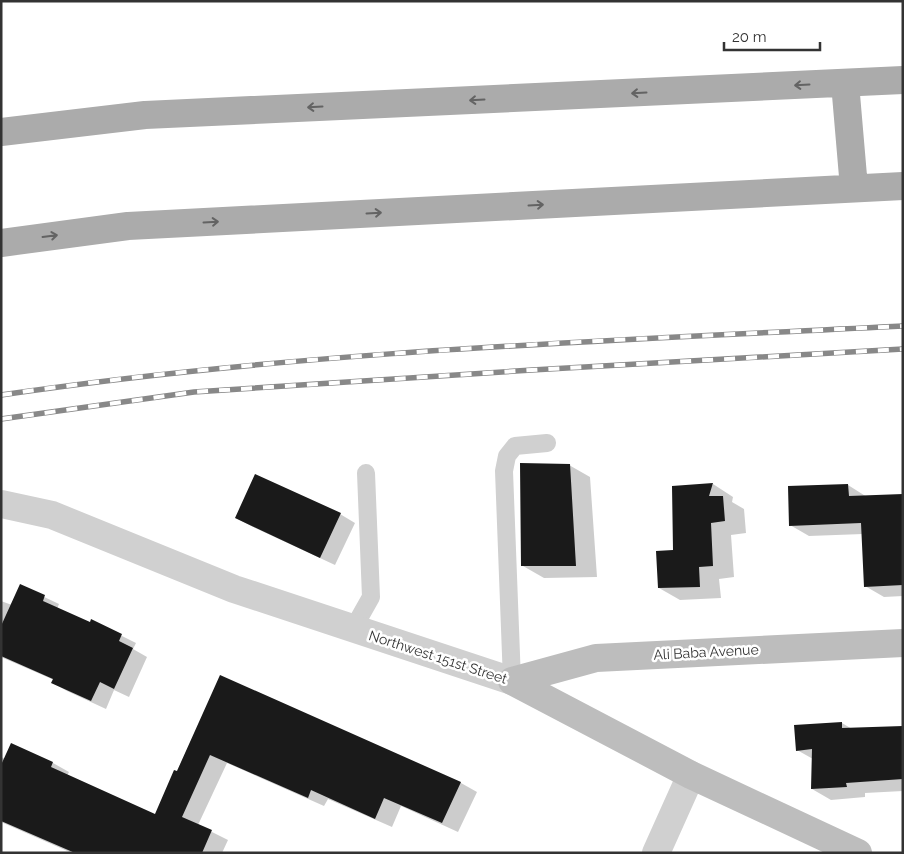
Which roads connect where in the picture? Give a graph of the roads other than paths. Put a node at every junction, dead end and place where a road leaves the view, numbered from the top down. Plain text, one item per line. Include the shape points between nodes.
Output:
1 (903, 80) edge
2 (845, 83) junction
3 (1, 132) edge
4 (903, 186) edge
5 (854, 188) junction
6 (1, 243) edge
7 (547, 443) dead end
8 (366, 473) dead end
9 (1, 504) edge
10 (353, 629) junction
11 (903, 643) edge
12 (512, 681) junction
13 (691, 775) junction
14 (656, 853) edge
15 (858, 853) edge

1 - 2 main road
2 -> 3 main road via 145,115
2 - 5 main road
4 - 5 main road
6 -> 5 main road via 128,226
7 - 12 lane via 515,446 507,456 504,471
8 - 10 lane via 371,597
9 - 10 street, Northwest 151st Street via 52,516 234,589
10 - 12 street, Northwest 151st Street
11 - 12 street, Ali Baba Avenue via 596,658
12 - 13 street, Northwest 151st Street
13 - 14 street
13 - 15 street, Northwest 151st Street

